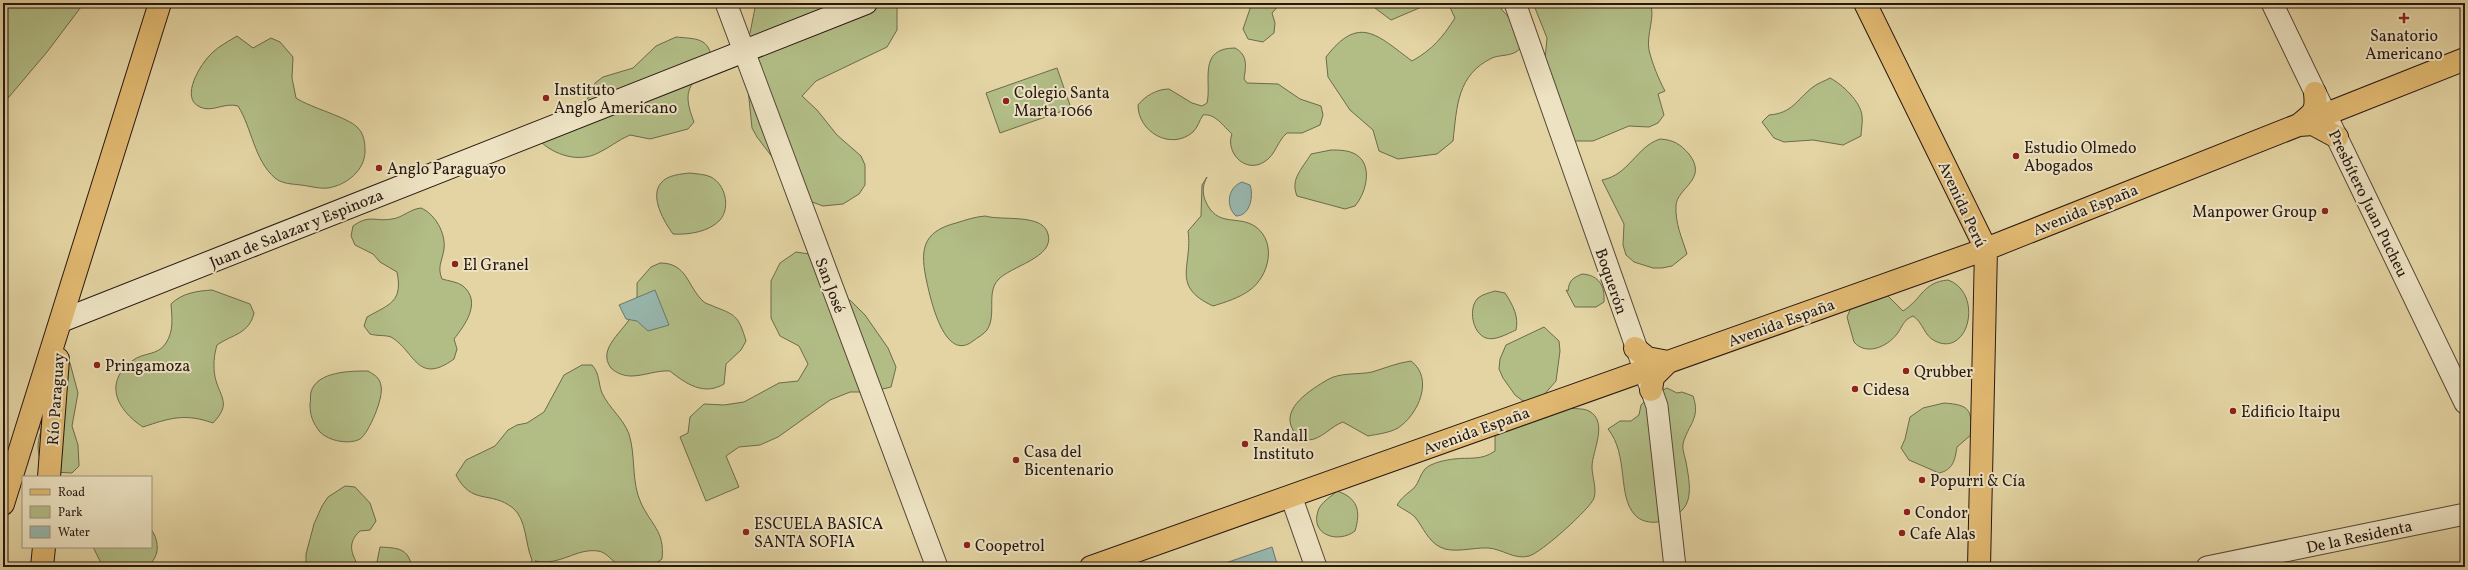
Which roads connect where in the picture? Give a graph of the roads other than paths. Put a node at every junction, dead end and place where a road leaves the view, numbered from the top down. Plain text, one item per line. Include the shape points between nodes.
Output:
1 (160, 3) edge
2 (726, 3) edge
3 (866, 3) edge
4 (1515, 3) edge
5 (1865, 3) edge
6 (2272, 3) edge
7 (742, 50) junction
8 (2465, 59) edge
9 (2315, 92) junction
10 (2326, 114) junction
11 (2299, 125) junction
12 (2337, 138) junction
13 (1974, 225) junction
14 (2018, 236) junction
15 (1986, 249) junction
16 (1949, 262) junction
17 (1985, 273) junction
18 (61, 321) junction
19 (1635, 348) junction
20 (1668, 362) junction
21 (1648, 380) junction
22 (2465, 403) edge
23 (49, 476) edge
24 (1291, 496) junction
25 (3, 504) edge
26 (2465, 514) edge
27 (44, 548) edge
28 (42, 567) edge
29 (937, 567) edge
30 (1091, 567) edge
31 (1316, 567) edge
32 (1675, 567) edge
33 (1979, 567) edge
34 (2207, 567) edge

1 - 18 main road
2 - 7 street, San José
3 - 7 street, Juan de Salazar y Espinoza
4 - 19 street, Boquerón
5 - 13 main road, Avenida Perú
6 - 9 street, Presbítero Juan Pucheu
7 - 18 street, Juan de Salazar y Espinoza
7 - 29 street, San José
8 - 10 main road, Avenida España
9 - 10 street, Presbítero Juan Pucheu
9 - 11 main road via 2316,104 2313,113
10 - 11 main road, Avenida España
10 - 12 street, Presbítero Juan Pucheu
11 - 12 main road via 2313,124
11 - 14 main road, Avenida España
12 - 22 street, Presbítero Juan Pucheu
13 - 15 main road, Avenida Perú
13 - 16 main road via 1970,243
14 - 15 main road, Avenida España
14 - 17 main road via 2003,245
15 - 16 main road, Avenida España
15 - 17 main road, Avenida Perú
16 - 20 main road, Avenida España
17 - 33 main road, Avenida Perú
18 - 23 main road, Río Paraguay
18 - 25 main road
19 - 20 main road via 1647,358
19 - 21 street, Boquerón
20 - 21 main road, Avenida España
21 - 24 main road, Avenida España
21 - 32 street, Boquerón via 1657,406
24 - 30 main road, Avenida España
24 - 31 street
26 - 34 street, De la Residenta
27 - 28 main road

